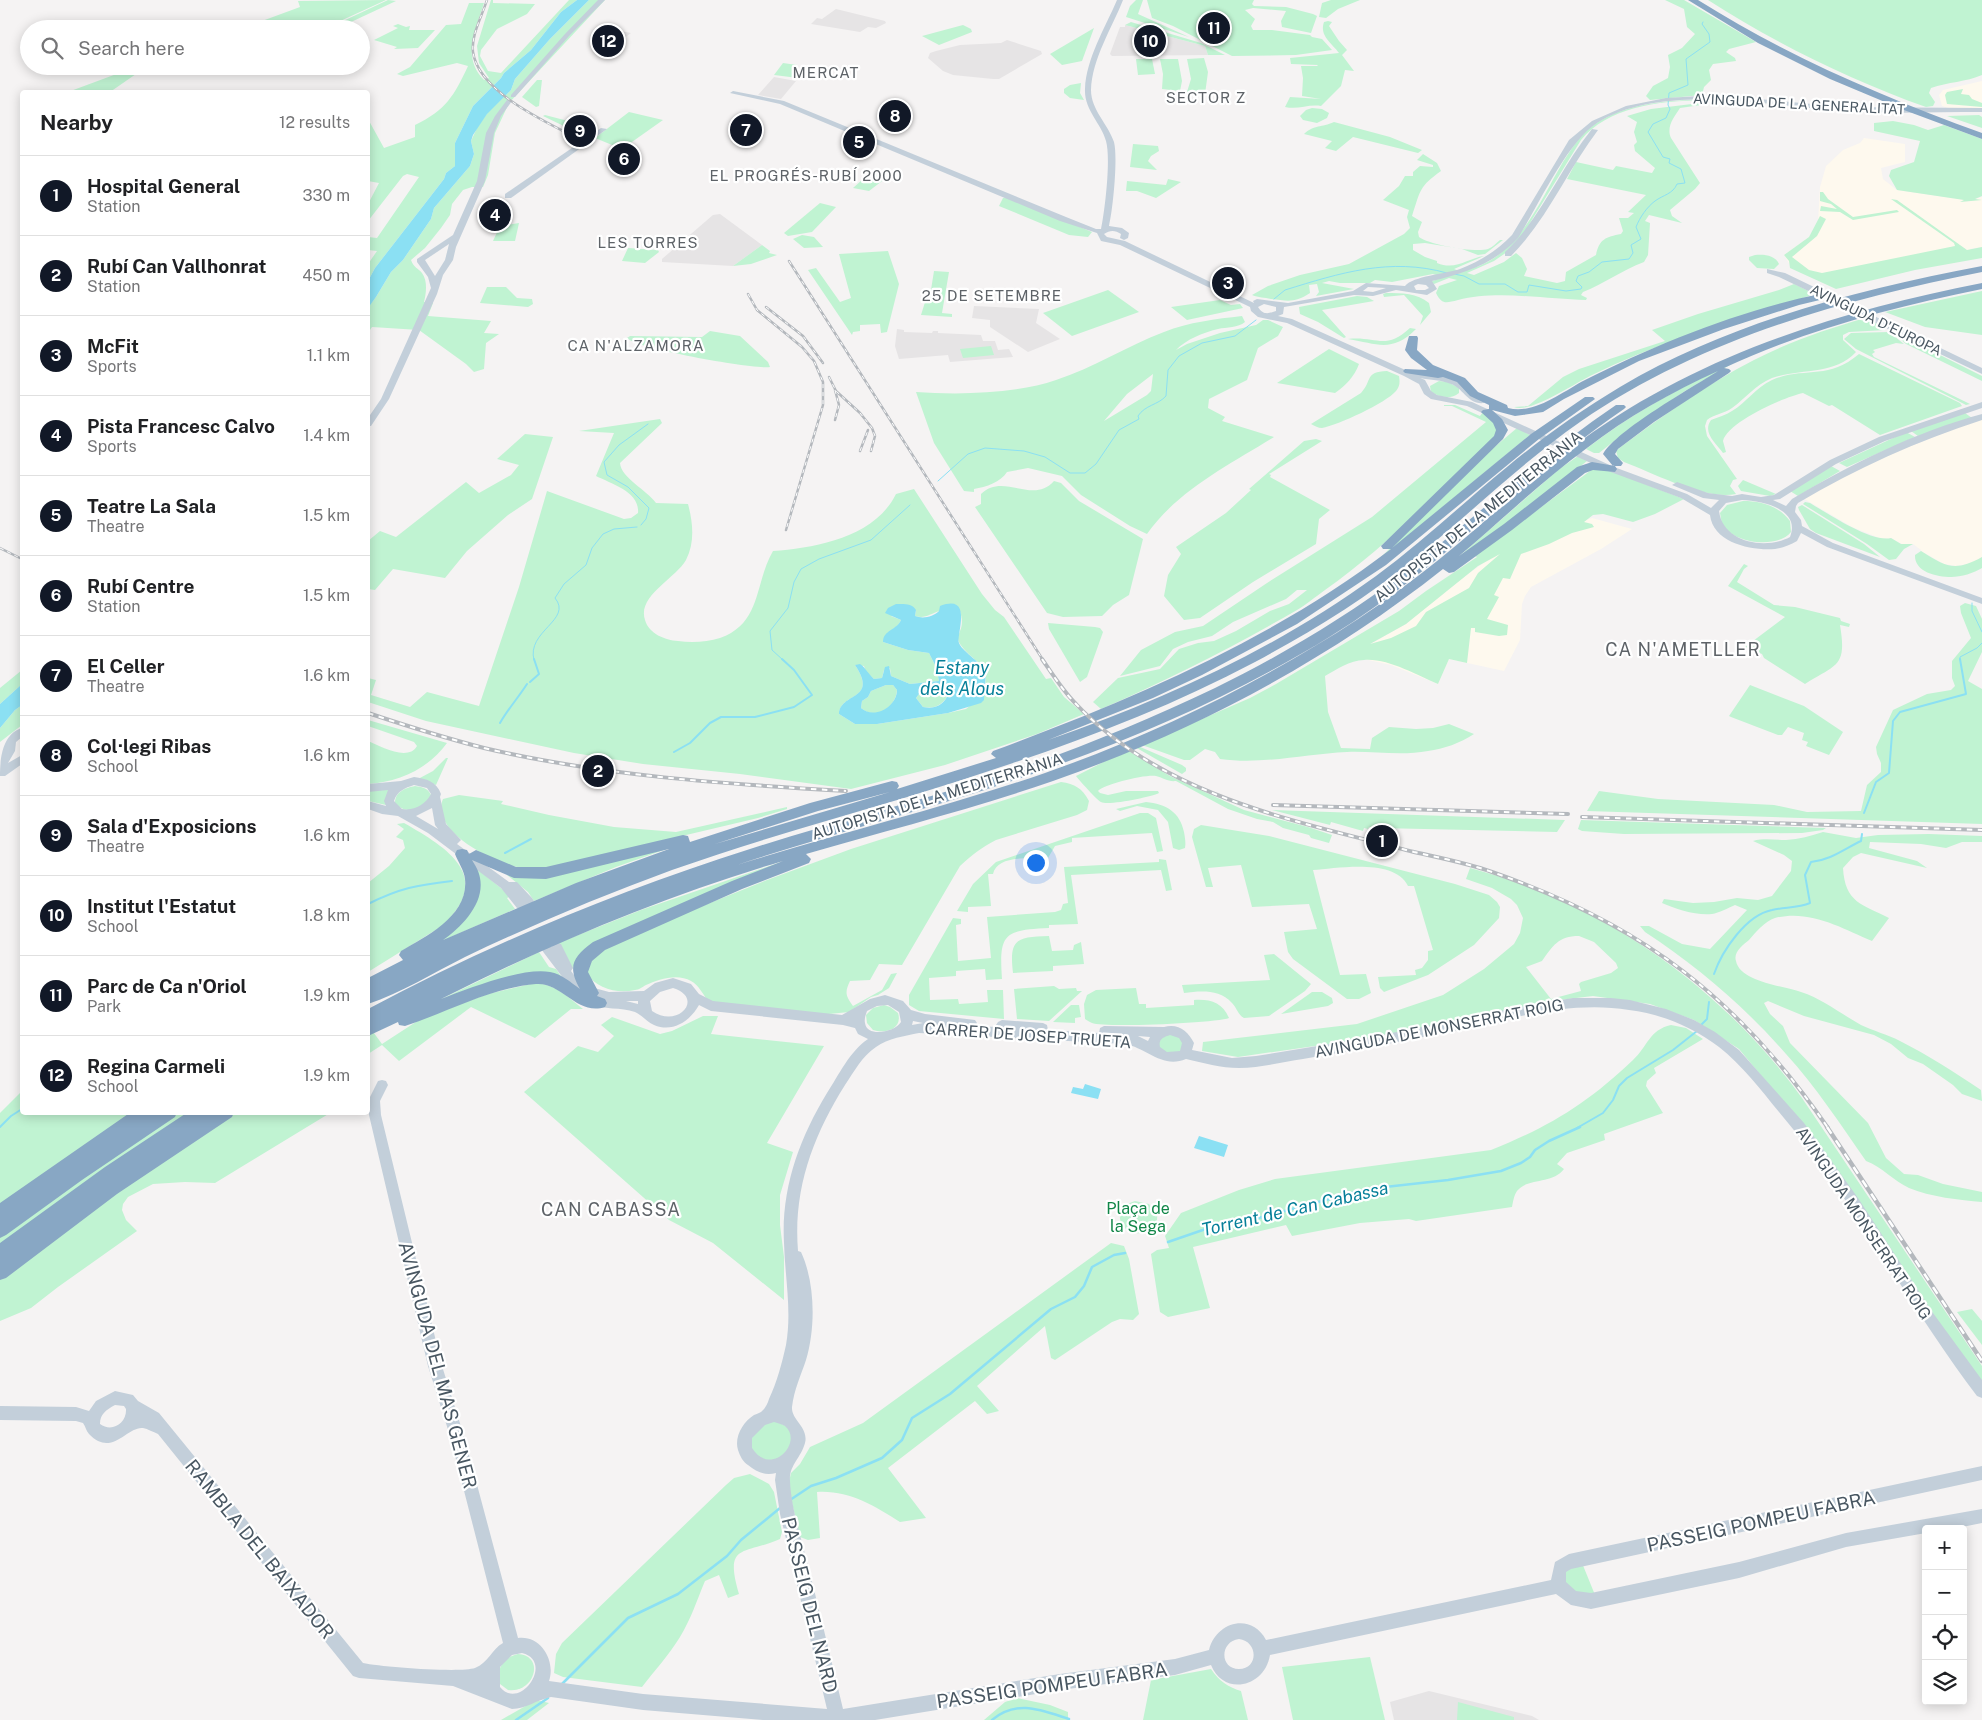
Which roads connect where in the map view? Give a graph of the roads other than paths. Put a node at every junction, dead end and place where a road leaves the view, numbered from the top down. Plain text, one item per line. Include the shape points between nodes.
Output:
1 (598, 0) edge
2 (602, 0) edge
3 (1120, 0) edge
4 (1126, 0) edge
5 (1694, 0) edge
6 (585, 23) dead end
7 (567, 34) junction
8 (556, 48) junction
9 (1093, 71) junction
10 (733, 93) dead end
11 (1676, 101) junction
12 (1659, 103) junction
13 (1982, 111) edge
14 (603, 129) dead end
15 (1982, 132) edge
16 (1982, 137) edge
17 (508, 196) dead end
18 (475, 206) junction
19 (463, 208) dead end
20 (1108, 215) junction
21 (1117, 228) junction
22 (1103, 230) junction
23 (458, 234) junction
24 (1124, 238) junction
25 (1115, 241) junction
26 (429, 254) junction
27 (448, 260) junction
28 (1980, 264) edge
29 (424, 265) junction
30 (1783, 266) dead end
31 (1467, 271) junction
32 (1770, 271) dead end
33 (1982, 278) edge
34 (1423, 282) junction
35 (1411, 286) junction
36 (1982, 286) edge
37 (435, 288) junction
38 (1433, 288) junction
39 (1821, 297) junction
40 (1263, 302) junction
41 (1254, 306) junction
42 (1282, 308) junction
43 (1271, 316) junction
44 (1833, 322) junction
45 (1414, 338) dead end
46 (1982, 362) edge
47 (1409, 371) junction
48 (1982, 371) edge
49 (1450, 376) junction
50 (1436, 380) junction
51 (1426, 386) junction
52 (1464, 391) junction
53 (1451, 400) junction
54 (1548, 404) junction
55 (1982, 405) edge
56 (1490, 409) junction
57 (1982, 417) edge
58 (370, 421) edge
59 (1537, 442) junction
60 (1562, 453) junction
61 (1614, 466) junction
62 (1731, 499) junction
63 (1763, 499) junction
64 (1790, 513) junction
65 (1714, 514) junction
66 (1798, 527) junction
67 (1794, 539) junction
68 (1830, 545) junction
69 (1982, 601) edge
70 (1288, 624) junction
71 (1350, 631) junction
72 (1111, 717) junction
73 (1092, 725) junction
74 (20, 734) edge
75 (1132, 737) junction
76 (1115, 744) junction
77 (10, 751) junction
78 (19, 760) edge
79 (0, 768) edge
80 (0, 774) edge
81 (405, 784) junction
82 (370, 788) edge
83 (998, 793) junction
84 (435, 798) junction
85 (370, 806) edge
86 (806, 810) junction
87 (398, 812) junction
88 (469, 854) junction
89 (524, 903) dead end
90 (553, 904) junction
91 (566, 928) junction
92 (518, 934) junction
93 (552, 949) dead end
94 (370, 976) edge
95 (370, 984) edge
96 (647, 996) junction
97 (370, 997) edge
98 (694, 997) junction
99 (595, 998) junction
100 (731, 1009) junction
101 (862, 1009) junction
102 (646, 1013) junction
103 (906, 1014) junction
104 (370, 1015) edge
105 (686, 1016) junction
106 (843, 1020) junction
107 (1691, 1024) joint
108 (861, 1027) junction
109 (370, 1029) edge
110 (900, 1032) junction
111 (1163, 1032) junction
112 (370, 1036) edge
113 (881, 1038) junction
114 (865, 1045) junction
115 (1156, 1050) junction
116 (1185, 1054) junction
117 (382, 1084) dead end
118 (141, 1115) edge
119 (165, 1115) edge
120 (197, 1115) edge
121 (221, 1115) edge
122 (0, 1213) edge
123 (0, 1230) edge
124 (790, 1238) junction
125 (0, 1253) edge
126 (0, 1272) edge
127 (1982, 1391) edge
128 (102, 1404) junction
129 (134, 1406) junction
130 (0, 1413) edge
131 (76, 1414) junction
132 (768, 1416) junction
133 (786, 1418) junction
134 (92, 1423) junction
135 (129, 1424) junction
136 (160, 1428) junction
137 (785, 1463) junction
138 (767, 1467) junction
139 (1982, 1473) edge
140 (782, 1489) junction
141 (1982, 1516) edge
142 (1559, 1586) junction
143 (512, 1646) junction
144 (1261, 1649) junction
145 (1217, 1656) junction
146 (492, 1665) junction
147 (453, 1678) junction
148 (495, 1694) junction
149 (529, 1695) junction
150 (838, 1719) edge

1 - 7 street
2 - 7 street
3 - 9 street
4 - 9 street
5 - 15 highway via 1831,71
5 - 16 highway via 1790,56
6 - 8 street
7 - 8 street
8 - 18 street via 498,116 490,133
9 - 20 street via 1088,87 1089,98 1112,146
10 - 22 street via 782,102 1063,219 1095,231
11 - 12 street, AVINGUDA DE LA GENERALITAT
11 - 13 street, AVINGUDA DE LA GENERALITAT via 1722,101 1845,112
11 - 13 street, AVINGUDA DE LA GENERALITAT via 1734,98 1843,109
12 - 31 street, AVINGUDA DE LA GENERALITAT via 1628,112 1596,128 1577,150 1513,250 1498,261
12 - 31 street, AVINGUDA DE LA GENERALITAT via 1615,112 1589,126 1572,142 1505,248
14 - 17 street
18 - 19 street
18 - 23 street
20 - 21 street
20 - 22 street
21 - 22 street
21 - 24 street via 1125,233
22 - 25 street via 1100,234 1104,238
23 - 26 street
23 - 27 street
24 - 25 street
24 - 40 street via 1184,269
25 - 41 street
26 - 27 street via 442,253
26 - 29 street via 421,259
27 - 29 street via 436,266
27 - 37 street
28 - 39 highway via 1901,277
28 - 59 highway, AUTOPISTA DE LA MEDITERRÀNIA via 1842,300 1742,334 1637,382 1561,431
29 - 37 street
30 - 46 street, AVINGUDA D'EUROPA
31 - 34 street, AVINGUDA DE LA GENERALITAT
31 - 38 street, AVINGUDA DE LA GENERALITAT
32 - 48 street, AVINGUDA D'EUROPA
33 - 60 highway, AUTOPISTA DE LA MEDITERRÀNIA via 1855,306 1746,343 1648,390 1575,437
34 - 35 street, AVINGUDA DE LA GENERALITAT
34 - 38 street
35 - 38 street via 1423,293
35 - 42 street via 1372,294 1360,291
36 - 44 highway via 1907,301
37 - 58 street via 385,399
39 - 54 highway via 1796,302 1635,359
39 - 59 highway via 1737,326 1669,355 1600,392 1549,426
40 - 41 street
40 - 42 street
41 - 43 street via 1258,314
42 - 43 street
42 - 47 street
43 - 51 street via 1392,367
44 - 60 highway via 1772,342 1709,369
44 - 61 highway via 1762,352 1717,376 1650,420 1612,447 1609,454
45 - 49 highway via 1411,347 1415,356 1428,367
47 - 49 highway
47 - 50 street
49 - 54 highway via 1466,382 1478,395 1510,408 1524,410
50 - 51 street
50 - 52 street via 1453,381
51 - 53 street via 1427,392 1434,397
52 - 53 street via 1460,397
52 - 56 street
53 - 56 street
54 - 56 highway via 1525,414
55 - 63 street via 1882,439 1834,462 1777,496
56 - 61 street
56 - 70 highway via 1501,427 1497,440 1394,541
57 - 64 street via 1919,438 1847,470 1795,501
59 - 70 highway via 1382,562
59 - 72 highway, AUTOPISTA DE LA MEDITERRÀNIA via 1407,558 1337,608 1240,664
60 - 71 highway via 1437,568
60 - 75 highway, AUTOPISTA DE LA MEDITERRÀNIA via 1422,565 1346,619 1288,655
61 - 62 street via 1706,496
61 - 65 street via 1688,498
61 - 71 highway via 1592,466 1581,470 1473,553
62 - 63 street
62 - 65 street via 1717,506
63 - 64 street
64 - 66 street
65 - 67 street via 1724,532 1748,544 1777,546
66 - 67 street
66 - 68 street
67 - 68 street
68 - 69 street
70 - 72 highway
71 - 75 highway via 1264,682 1198,714
72 - 73 highway, AUTOPISTA DE LA MEDITERRÀNIA
73 - 86 highway
73 - 90 highway, AUTOPISTA DE LA MEDITERRÀNIA via 975,772 714,850
74 - 77 street via 12,740
75 - 76 highway
76 - 83 highway via 1066,770
76 - 91 highway, AUTOPISTA DE LA MEDITERRÀNIA via 725,863 629,897
77 - 78 street
77 - 79 street
78 - 80 street
81 - 82 street
81 - 84 street via 414,781 429,784 436,792
81 - 87 street via 390,796 389,801
83 - 91 highway via 737,870
83 - 99 highway via 798,861 608,941 590,952 581,964 580,975
84 - 87 street via 428,807 416,813
84 - 88 street via 438,817 445,830
85 - 87 street
86 - 88 highway via 546,872 514,872
86 - 90 highway via 642,864
87 - 88 street
88 - 89 street via 516,888
88 - 94 highway via 473,887 459,917 437,936
90 - 92 highway, AUTOPISTA DE LA MEDITERRÀNIA
91 - 92 highway
92 - 95 highway
92 - 97 highway, AUTOPISTA DE LA MEDITERRÀNIA via 457,953
92 - 104 highway, AUTOPISTA DE LA MEDITERRÀNIA
92 - 109 highway via 455,985
93 - 99 street via 578,991
96 - 98 street via 658,986 673,984 687,987
96 - 99 street
96 - 102 street
98 - 100 street via 711,1006
98 - 105 street via 694,1007
99 - 102 street via 634,1006
99 - 112 highway via 579,998 556,980 530,978 424,1012
100 - 105 street via 713,1009
100 - 106 street
101 - 103 street via 873,1002 888,1000 901,1006
101 - 106 street
101 - 108 street
102 - 105 street via 664,1023
103 - 110 street
103 - 111 street, CARRER DE JOSEP TRUETA via 1011,1026
106 - 108 street
107 - 116 street, AVINGUDA DE MONSERRAT ROIG via 1630,1005 1579,1002 1391,1040 1250,1062
107 - 127 street, AVINGUDA MONSERRAT ROIG via 1731,1050 1808,1137 1958,1361
108 - 113 street
108 - 114 street
110 - 113 street
110 - 115 street, CARRER DE JOSEP TRUETA via 919,1028 1125,1039
111 - 115 street via 1155,1037
111 - 116 street via 1176,1031 1185,1037 1188,1047
113 - 114 street
114 - 124 street via 806,1144 795,1177
115 - 116 street via 1170,1058
117 - 143 street, AVINGUDA DEL MAS GENER via 374,1101 375,1115 435,1366 457,1436
118 - 122 highway
119 - 123 highway
120 - 125 highway via 111,1172
121 - 126 highway via 77,1213
124 - 132 street via 795,1327 787,1371
124 - 133 street via 802,1276 805,1306 801,1352 784,1409
128 - 129 street via 122,1398
128 - 131 street
128 - 134 street
129 - 135 street
129 - 136 street, RAMBLA DEL BAIXADOR via 150,1414
130 - 131 street
131 - 134 street
132 - 133 street
132 - 138 street via 758,1419 750,1427 744,1444 753,1462
133 - 137 street via 796,1426 799,1438 798,1448
134 - 135 street via 97,1433 107,1436 118,1433
135 - 136 street via 144,1421
136 - 147 street, RAMBLA DEL BAIXADOR via 360,1670
137 - 138 street
137 - 140 street, PASSEIG DEL NARD
138 - 140 street, PASSEIG DEL NARD via 778,1478
139 - 142 street, PASSEIG POMPEU FABRA via 1569,1562 1558,1572
140 - 150 street, PASSEIG DEL NARD
141 - 142 street via 1846,1540 1739,1570 1608,1599 1578,1601
142 - 144 street
143 - 146 street
143 - 149 street via 532,1649 540,1654 542,1680
144 - 145 street via 1255,1638 1239,1630 1222,1637
144 - 145 street via 1258,1668 1242,1677 1224,1669
145 - 150 street, PASSEIG POMPEU FABRA via 1175,1667 1060,1682
146 - 147 street via 485,1672 468,1678
146 - 148 street via 489,1680
147 - 148 street
148 - 149 street via 506,1701
149 - 150 street, PASSEIG POMPEU FABRA via 556,1690 643,1702

